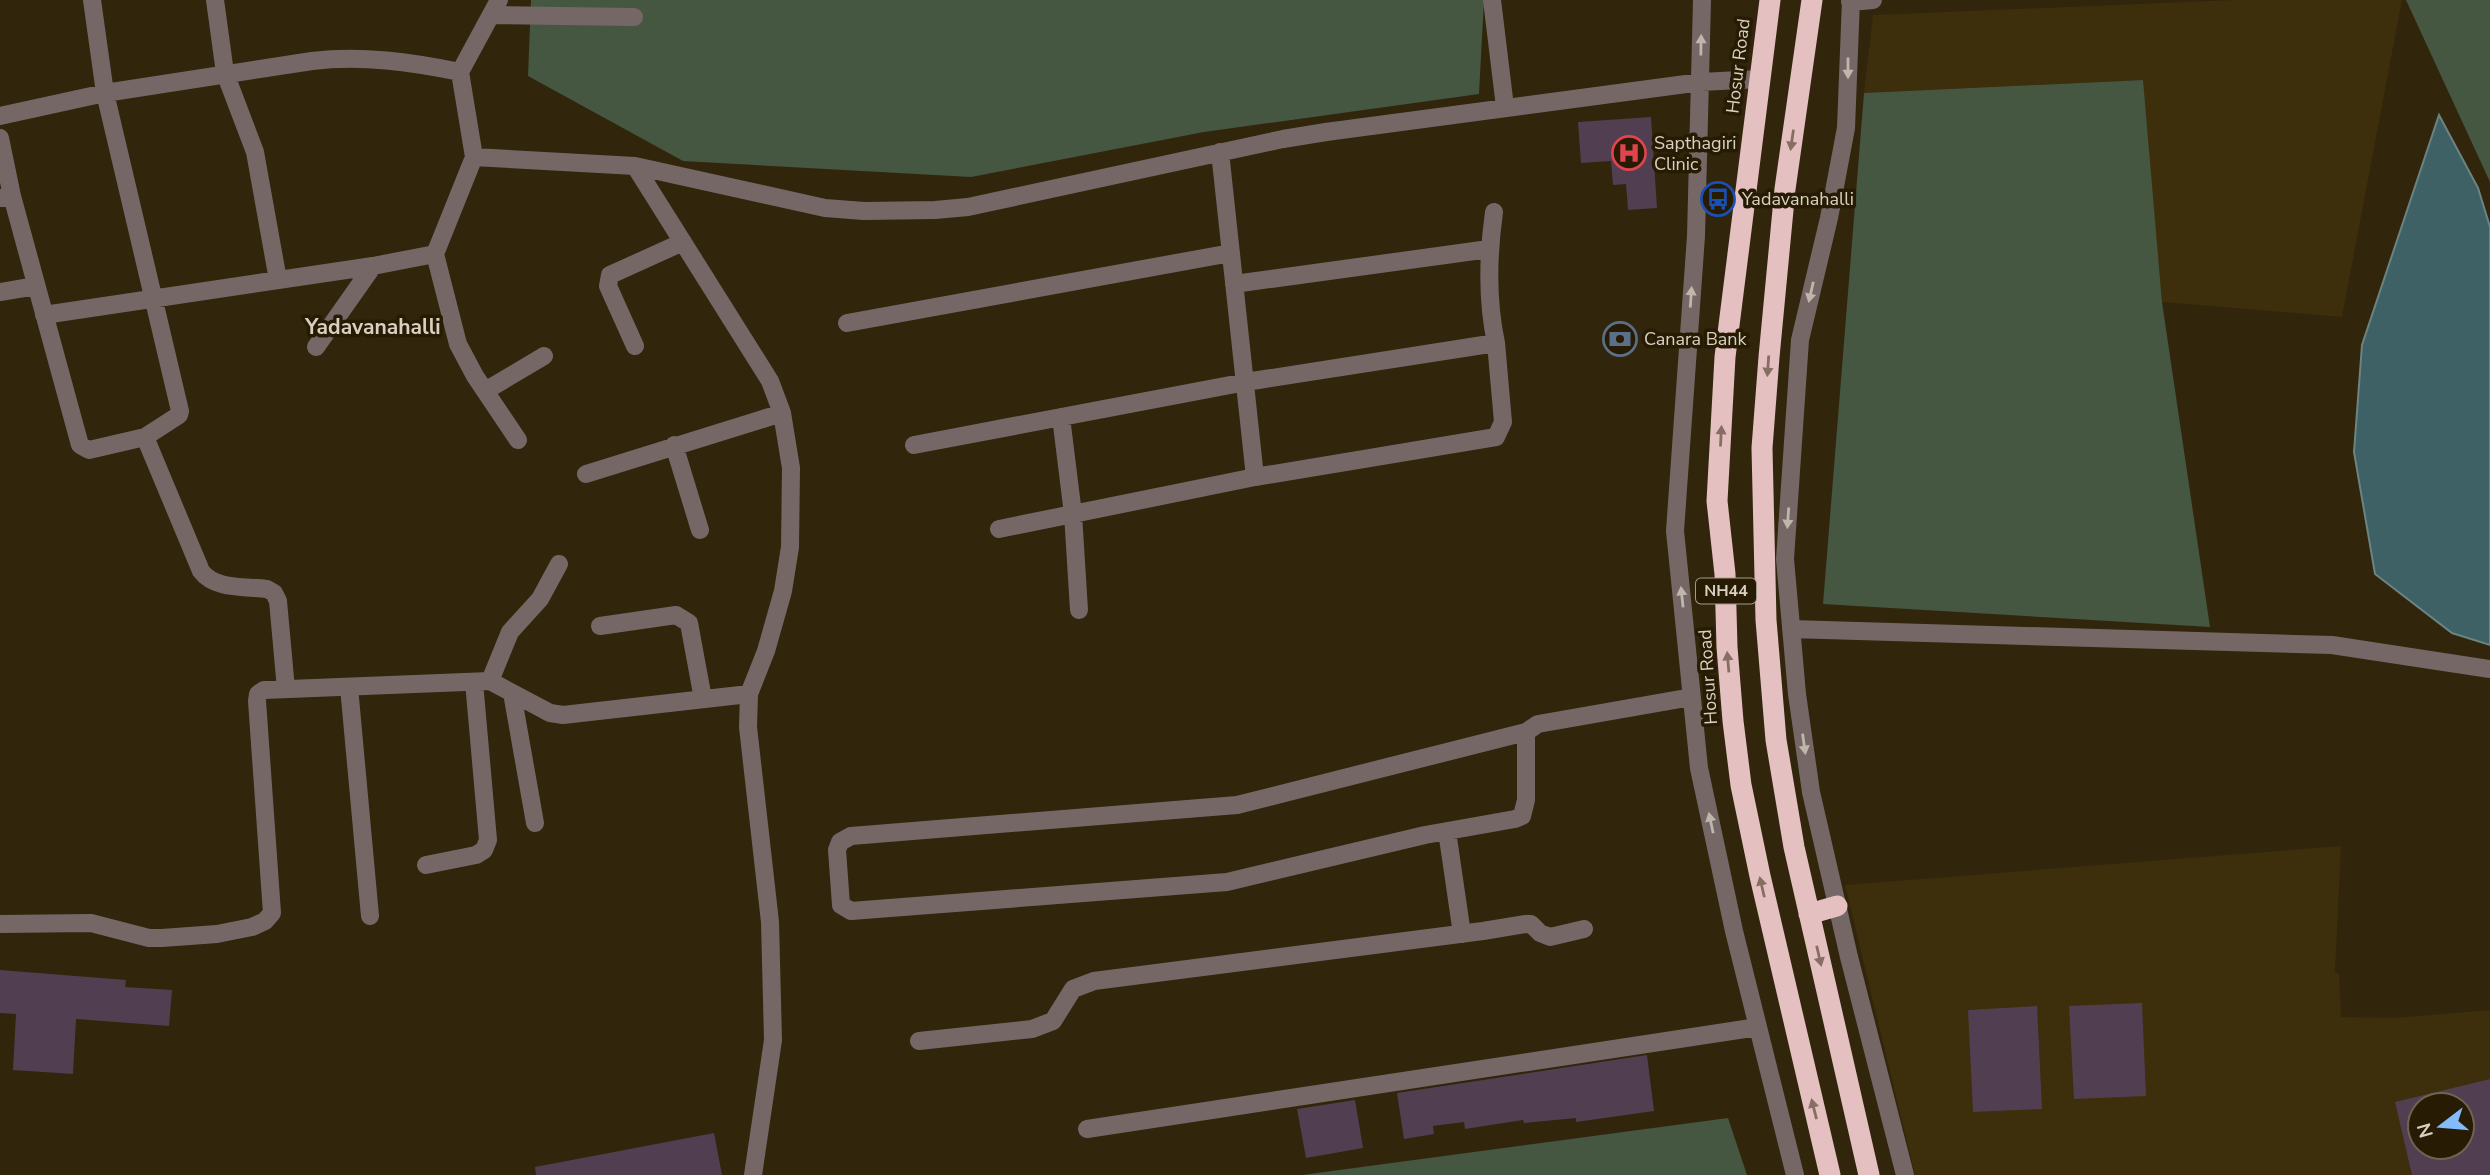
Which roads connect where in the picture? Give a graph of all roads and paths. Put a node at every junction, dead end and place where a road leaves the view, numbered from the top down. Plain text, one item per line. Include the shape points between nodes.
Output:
1 (92, 0) edge
2 (215, 0) edge
3 (1492, 0) edge
4 (1702, 0) edge
5 (1770, 0) edge
6 (1812, 0) edge
7 (1873, 0) edge
8 (1851, 1) edge
9 (495, 8) edge
10 (634, 17) dead end
11 (460, 72) junction
12 (225, 73) junction
13 (1759, 79) junction
14 (1700, 82) junction
15 (106, 93) junction
16 (1505, 107) junction
17 (0, 117) edge
18 (0, 138) edge
19 (1220, 152) junction
20 (474, 157) junction
21 (635, 166) junction
22 (6, 197) edge
23 (1494, 212) dead end
24 (683, 242) junction
25 (1489, 249) junction
26 (1231, 253) junction
27 (436, 254) junction
28 (373, 266) junction
29 (278, 280) junction
30 (1234, 284) junction
31 (36, 286) junction
32 (0, 292) edge
33 (153, 299) junction
34 (44, 315) junction
35 (847, 323) dead end
36 (1496, 343) junction
37 (635, 346) dead end
38 (316, 347) dead end
39 (544, 356) dead end
40 (1246, 382) junction
41 (485, 391) junction
42 (782, 413) junction
43 (1061, 417) junction
44 (145, 438) junction
45 (518, 440) dead end
46 (674, 445) junction
47 (914, 445) dead end
48 (586, 474) dead end
49 (1255, 477) junction
50 (1073, 514) junction
51 (999, 529) dead end
52 (700, 530) dead end
53 (559, 564) dead end
54 (1079, 610) dead end
55 (600, 626) dead end
56 (1791, 629) junction
57 (2490, 668) edge
58 (482, 681) junction
59 (349, 687) junction
60 (286, 689) junction
61 (512, 693) junction
62 (749, 694) junction
63 (1692, 697) junction
64 (703, 699) junction
65 (1526, 732) junction
66 (535, 823) dead end
67 (1447, 831) junction
68 (426, 865) dead end
69 (1837, 906) junction
70 (1809, 914) junction
71 (370, 916) dead end
72 (0, 924) edge
73 (1584, 929) dead end
74 (1462, 934) junction
75 (1758, 1027) junction
76 (919, 1041) dead end
77 (1087, 1129) dead end
78 (753, 1175) edge
79 (1795, 1175) edge
80 (1830, 1175) edge
81 (1870, 1175) edge
82 (1905, 1175) edge

1 - 15 street
2 - 12 street
3 - 16 street
14 -> 4 street
5 - 13 highway, Hosur Road / NH44
6 -> 70 highway, NH44 via 1785,189 1762,447 1766,620 1776,740
7 - 8 street
8 -> 56 street via 1846,128 1800,340 1785,559
9 - 10 street
9 - 11 street
11 - 12 street via 411,62 342,57
11 - 20 street
12 - 15 street
12 - 29 street via 255,152
13 - 14 street
80 -> 13 highway, Hosur Road / NH44 via 1741,785 1717,501 1725,357
14 - 16 street
63 -> 14 street via 1675,531 1696,236
15 - 17 street
15 - 33 street
16 - 19 street
18 - 22 street
19 - 21 street via 968,207 935,210 825,208
19 - 26 street
20 - 21 street
20 - 27 street
21 - 24 street
22 - 31 street
23 - 25 street
24 - 37 street via 607,280
24 - 42 street via 769,381
25 - 30 street
25 - 36 street
26 - 30 street
26 - 35 street
27 - 28 street
27 - 41 street via 458,344
28 - 29 street
28 - 38 street
29 - 33 street
30 - 40 street
31 - 32 street
31 - 34 street
33 - 34 street
33 - 44 street via 180,411
34 - 44 street via 80,445 89,450
36 - 40 street
36 - 49 street via 1503,422 1496,437
39 - 41 street
40 - 43 street
40 - 49 street
41 - 45 street
42 - 46 street
42 - 62 street via 791,468 790,547 766,651
43 - 47 street
43 - 50 street
44 - 60 street via 207,579 274,593
46 - 48 street
46 - 52 street
49 - 50 street
50 - 51 street
50 - 54 street
53 - 58 street via 540,599 510,632
55 - 64 street via 683,617 689,623
56 - 57 street via 2332,645
56 -> 69 street via 1811,792
58 - 59 street
58 - 61 street
58 - 68 street via 488,840 476,855
59 - 60 street
59 - 71 street
60 - 72 street via 264,690 257,701 272,913 265,921 217,934 162,939 90,923
61 - 64 street via 550,713 564,715
61 - 66 street
62 - 64 street
62 - 78 street via 748,727 770,922 773,1040
63 - 65 street via 1538,724
75 -> 63 street via 1699,768
65 - 67 street via 1522,816
65 - 67 street via 1237,805 851,836 840,842 837,850 841,905 850,911 1227,882
67 - 74 street
69 - 70 highway
69 - 82 street
70 -> 81 highway, NH44
73 - 74 street via 1550,937 1525,924
74 - 76 street via 1094,981 1073,989 1053,1021 1032,1029
75 - 77 street
75 - 79 street

